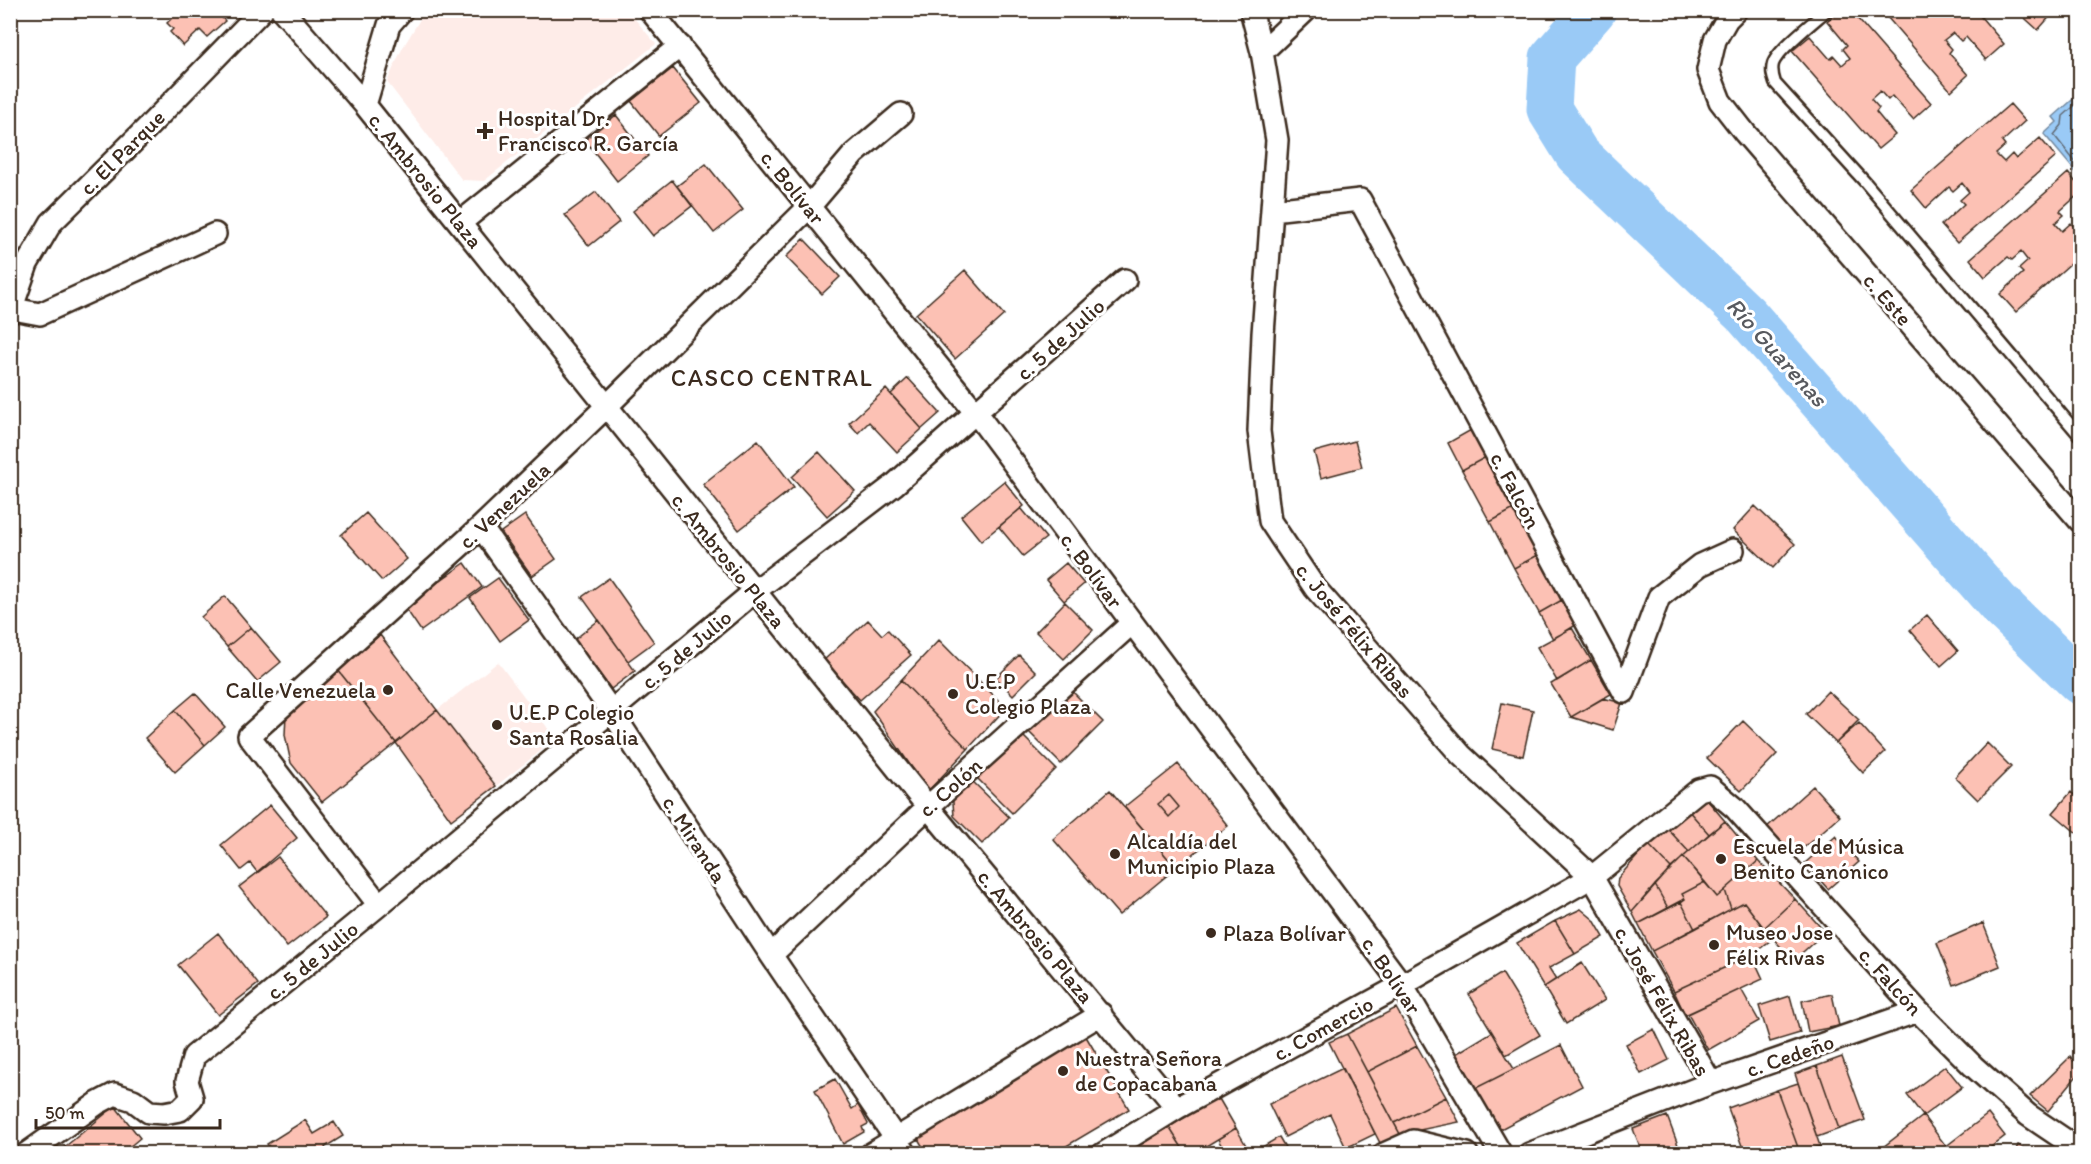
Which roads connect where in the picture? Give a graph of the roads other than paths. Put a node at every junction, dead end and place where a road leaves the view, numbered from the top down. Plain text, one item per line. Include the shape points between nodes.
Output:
1 (262, 10) edge
2 (282, 10) edge
3 (402, 10) edge
4 (650, 10) edge
5 (1251, 10) edge
6 (1306, 10) edge
7 (1736, 10) edge
8 (1827, 10) edge
9 (680, 46) junction
10 (1262, 52) junction
11 (365, 105) junction
12 (901, 114) dead end
13 (809, 207) junction
14 (1272, 210) junction
15 (461, 222) junction
16 (215, 234) dead end
17 (1125, 280) dead end
18 (11, 311) edge
19 (606, 407) junction
20 (976, 413) junction
21 (2080, 436) edge
22 (2080, 521) edge
23 (481, 528) junction
24 (1733, 550) dead end
25 (755, 591) junction
26 (1132, 622) junction
27 (612, 712) junction
28 (1689, 799) joint
29 (928, 807) junction
30 (1592, 877) junction
31 (379, 905) junction
32 (771, 955) junction
33 (1402, 985) junction
34 (1918, 1011) junction
35 (1101, 1014) junction
36 (1711, 1083) junction
37 (1177, 1108) junction
38 (901, 1146) edge
39 (2080, 1150) edge
40 (26, 1154) edge
41 (871, 1154) edge
42 (1103, 1154) edge
43 (1384, 1154) edge
44 (1467, 1154) edge
45 (1501, 1154) edge
46 (1529, 1154) edge

1 - 18 street, c. El Parque via 51,223 27,264
2 - 11 street, c. Ambrosio Plaza
3 - 11 street via 389,25
4 - 9 street, c. Bolívar
5 - 10 street, c. José Félix Ribas
6 - 10 street
7 - 22 street, c. Este via 1715,40 1708,70 1720,101
8 - 21 lane via 1773,61 1775,83
9 - 13 street, c. Bolívar
9 - 15 street
10 - 14 street, c. José Félix Ribas via 1277,140
11 - 15 street, c. Ambrosio Plaza
12 - 13 street, c. Venezuela via 854,154
13 - 19 street, c. Venezuela
13 - 20 street, c. Bolívar
14 - 24 street, c. Falcón via 1360,200 1624,692 1659,597 1700,565
14 - 30 street, c. José Félix Ribas via 1259,431 1270,521 1315,588 1461,755
15 - 19 street, c. Ambrosio Plaza
16 - 18 street via 40,315
17 - 20 street, c. 5 de Julio
19 - 23 street, c. Venezuela
19 - 25 street, c. Ambrosio Plaza
20 - 25 street, c. 5 de Julio via 894,485
20 - 26 street, c. Bolívar
23 - 27 street, c. Miranda
23 - 31 street, c. Venezuela via 249,736
25 - 27 street, c. 5 de Julio
25 - 29 street, c. Ambrosio Plaza
26 - 29 street, c. Colón
26 - 33 street, c. Bolívar
27 - 31 street, c. 5 de Julio
27 - 32 street, c. Miranda
28 - 30 street, c. Comercio
28 - 34 street, c. Falcón via 1710,787 1721,795
29 - 32 street, c. Colón
29 - 35 street, c. Ambrosio Plaza
30 - 33 street, c. Comercio
30 - 36 street, c. José Félix Ribas
31 - 40 street, c. 5 de Julio via 194,1056 187,1080 192,1098 180,1110 149,1112 133,1100 115,1094
32 - 38 street, c. Miranda
33 - 37 street, c. Comercio
33 - 45 street, c. Bolívar
34 - 36 street, c. Cedeño
34 - 39 street, c. Falcón via 2028,1115
35 - 37 street, c. Ambrosio Plaza
35 - 38 street
36 - 46 street, c. Cedeño
37 - 42 street, c. Comercio
38 - 41 street
43 - 44 street via 1413,1141

